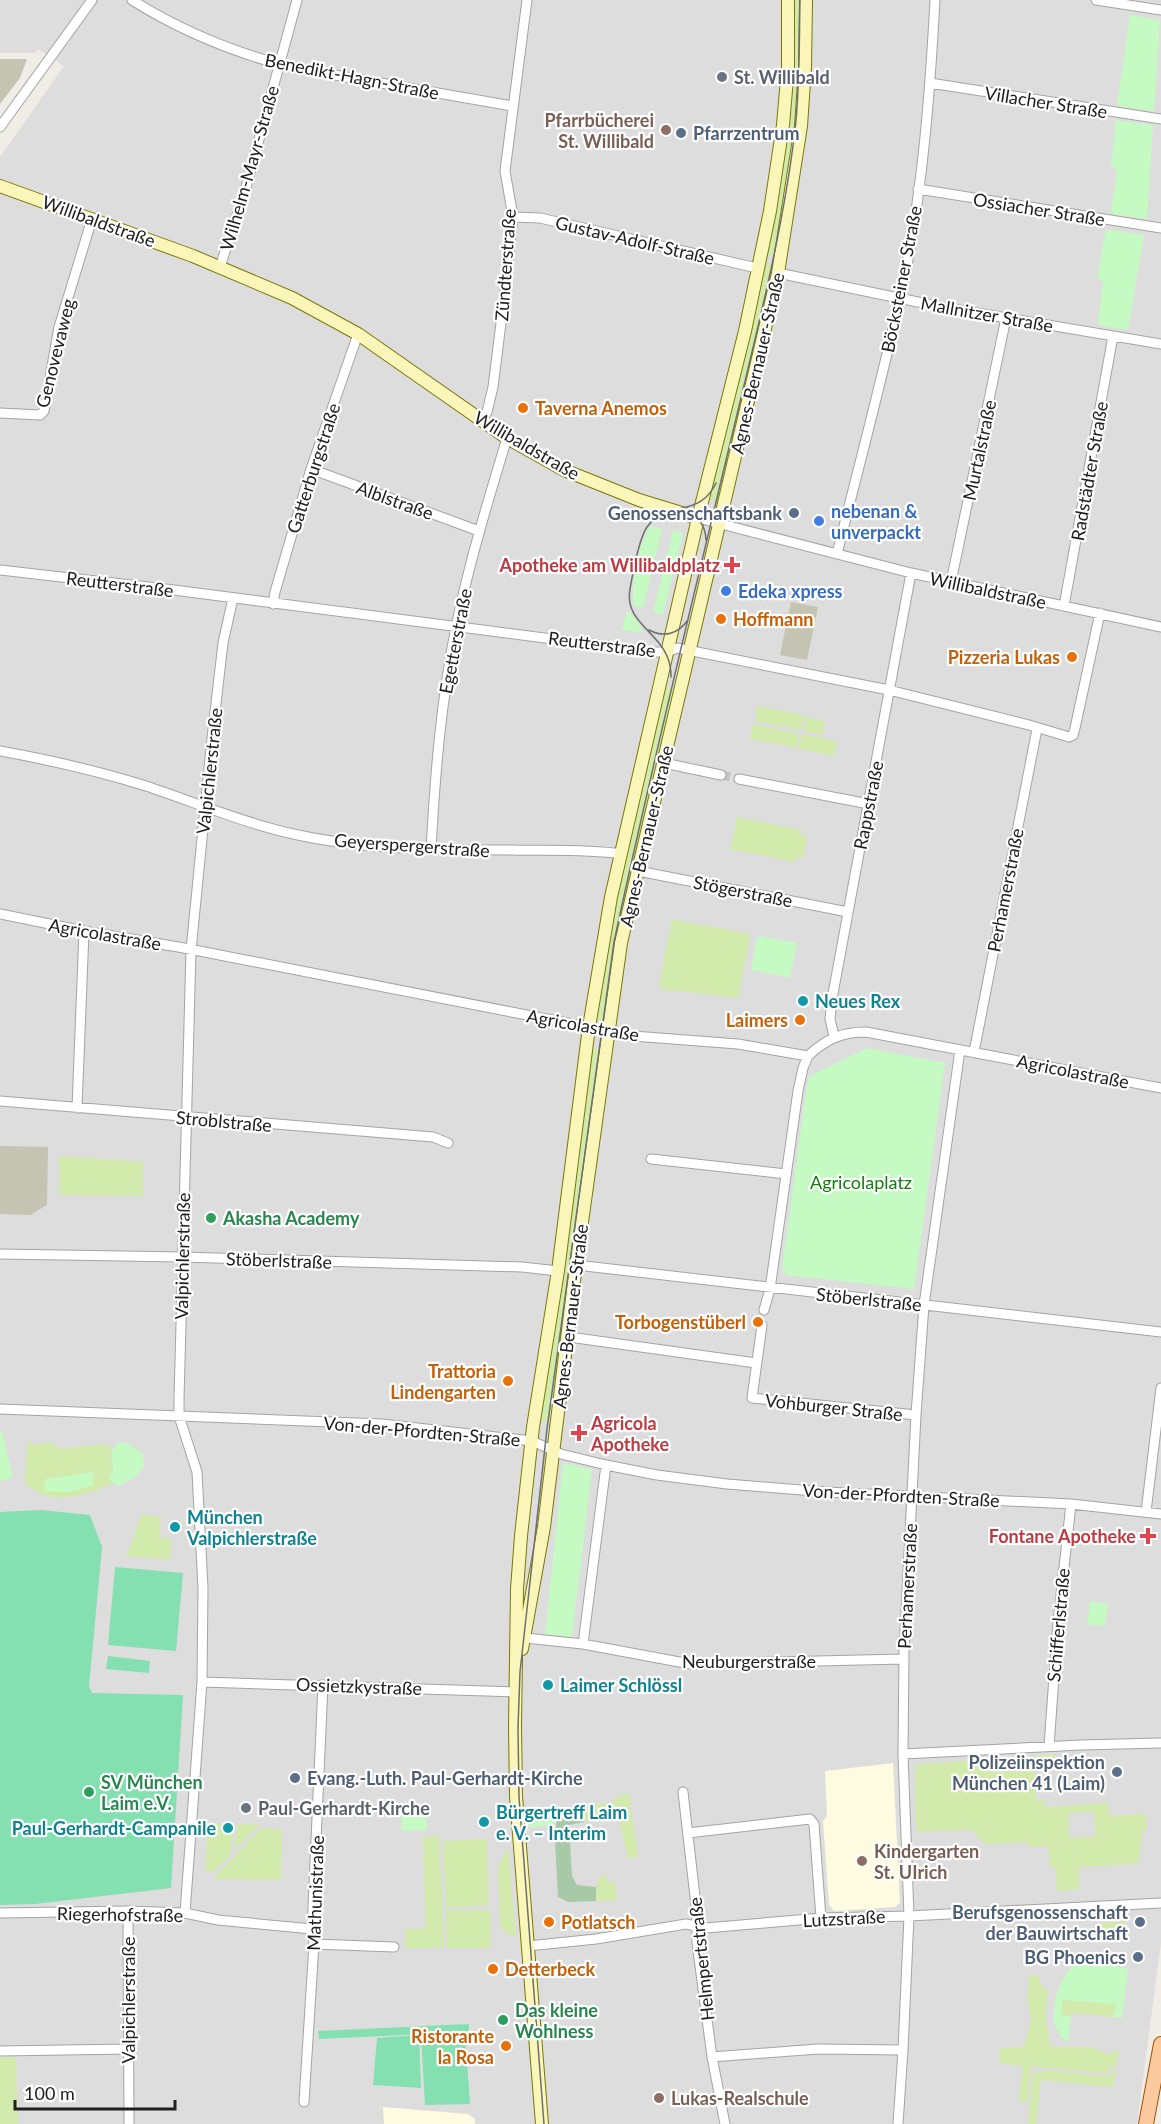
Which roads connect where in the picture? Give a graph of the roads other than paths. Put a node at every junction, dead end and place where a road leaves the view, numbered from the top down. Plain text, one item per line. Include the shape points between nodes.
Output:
1 (92, 0) edge
2 (132, 0) edge
3 (297, 0) edge
4 (527, 0) edge
5 (788, 0) edge
6 (806, 0) edge
7 (935, 0) edge
8 (1096, 0) edge
9 (1161, 10) edge
10 (280, 64) junction
11 (930, 83) junction
12 (512, 106) junction
13 (1161, 119) edge
14 (0, 127) edge
15 (0, 186) edge
16 (918, 189) junction
17 (513, 217) junction
18 (92, 219) junction
19 (1161, 228) edge
20 (220, 267) junction
21 (757, 268) junction
22 (778, 273) junction
23 (899, 299) junction
24 (1006, 318) junction
25 (358, 334) junction
26 (1113, 336) junction
27 (1161, 344) edge
28 (0, 413) edge
29 (482, 421) junction
30 (507, 438) junction
31 (311, 469) junction
32 (698, 518) junction
33 (720, 524) junction
34 (479, 531) junction
35 (837, 554) junction
36 (0, 570) edge
37 (911, 573) junction
38 (951, 582) junction
39 (232, 598) junction
40 (273, 603) junction
41 (1065, 606) junction
42 (1100, 613) junction
43 (456, 627) junction
44 (1161, 627) edge
45 (690, 651) junction
46 (668, 652) junction
47 (890, 690) junction
48 (1037, 729) junction
49 (0, 751) edge
50 (664, 764) junction
51 (721, 775) tunnel mouth
52 (739, 778) tunnel mouth
53 (869, 804) junction
54 (204, 807) junction
55 (431, 850) junction
56 (621, 854) junction
57 (638, 871) junction
58 (848, 912) junction
59 (0, 914) edge
60 (84, 931) junction
61 (191, 950) junction
62 (589, 1027) junction
63 (610, 1032) junction
64 (834, 1036) junction
65 (960, 1050) junction
66 (974, 1052) junction
67 (808, 1056) junction
68 (1161, 1088) edge
69 (0, 1101) edge
70 (77, 1108) junction
71 (186, 1118) junction
72 (448, 1143) dead end
73 (651, 1159) dead end
74 (786, 1174) junction
75 (0, 1254) edge
76 (182, 1257) junction
77 (576, 1265) junction
78 (558, 1271) junction
79 (770, 1289) junction
80 (924, 1305) junction
81 (764, 1310) dead end
82 (762, 1325) dead end
83 (1161, 1332) edge
84 (568, 1336) junction
85 (756, 1363) junction
86 (1161, 1388) edge
87 (0, 1409) edge
88 (916, 1414) junction
89 (179, 1416) junction
90 (532, 1441) junction
91 (553, 1450) junction
92 (606, 1465) junction
93 (912, 1497) junction
94 (1071, 1504) junction
95 (1146, 1512) junction
96 (1161, 1514) edge
97 (525, 1638) junction
98 (583, 1644) junction
99 (904, 1659) junction
100 (202, 1682) junction
101 (322, 1685) junction
102 (517, 1686) junction
103 (1161, 1743) edge
104 (1049, 1746) junction
105 (903, 1754) junction
106 (683, 1792) dead end
107 (688, 1833) junction
108 (1161, 1903) edge
109 (128, 1911) junction
110 (0, 1913) edge
111 (184, 1913) junction
112 (909, 1916) junction
113 (821, 1918) junction
114 (697, 1926) junction
115 (312, 1929) junction
116 (314, 1944) junction
117 (528, 1946) junction
118 (394, 1947) dead end
119 (1161, 2044) edge
120 (128, 2049) junction
121 (903, 2050) junction
122 (0, 2051) edge
123 (712, 2057) junction
124 (304, 2102) dead end
125 (129, 2124) edge
126 (542, 2124) edge
127 (725, 2124) edge
128 (898, 2124) edge
129 (1146, 2124) edge

1 - 14 street
2 - 10 street, Benedikt-Hagn-Straße via 166,21 222,46
3 - 10 street, Wilhelm-Mayr-Straße
4 - 12 street, Zündterstraße
5 - 21 main road, Agnes-Bernauer-Straße via 783,126
6 - 22 main road, Agnes-Bernauer-Straße via 801,126
7 - 11 street, Böcksteiner Straße
8 - 9 street
10 - 12 street, Benedikt-Hagn-Straße
10 - 20 street, Wilhelm-Mayr-Straße
11 - 13 street, Villacher Straße
11 - 16 street, Böcksteiner Straße
12 - 17 street, Zündterstraße via 505,171
15 - 18 main road, Willibaldstraße
16 - 19 street, Ossiacher Straße
16 - 23 street, Böcksteiner Straße
17 - 21 street, Gustav-Adolf-Straße via 540,218
17 - 29 street, Zündterstraße via 494,383
18 - 20 main road, Willibaldstraße
18 - 28 street, Genovevaweg via 59,327 44,411 40,415
20 - 25 main road, Willibaldstraße via 292,298
21 - 32 main road, Agnes-Bernauer-Straße via 745,332
22 - 23 street, Mallnitzer Straße
22 - 33 main road, Agnes-Bernauer-Straße
23 - 24 street, Mallnitzer Straße
23 - 35 street, Böcksteiner Straße
24 - 26 street, Mallnitzer Straße
24 - 38 street, Murtalstraße
25 - 29 main road, Willibaldstraße
25 - 31 street, Gatterburgstraße
26 - 27 street, Mallnitzer Straße
26 - 41 street, Radstädter Straße
29 - 30 main road, Willibaldstraße
30 - 32 main road, Willibaldstraße via 564,470
30 - 34 street, Egetterstraße
31 - 34 street, Alblstraße
31 - 40 street, Gatterburgstraße
32 - 33 street, Willibaldstraße
32 - 46 main road, Agnes-Bernauer-Straße
33 - 35 street, Willibaldstraße
33 - 45 main road, Agnes-Bernauer-Straße
34 - 43 street, Egetterstraße
35 - 37 street, Willibaldstraße
36 - 39 street, Reutterstraße
37 - 38 street, Willibaldstraße
37 - 47 street, Rappstraße
38 - 41 street, Willibaldstraße
39 - 40 street, Reutterstraße
39 - 54 street, Valpichlerstraße
40 - 43 street, Reutterstraße
41 - 42 street, Willibaldstraße
42 - 44 street, Willibaldstraße
42 - 48 street, Reutterstraße via 1073,735
43 - 46 street, Reutterstraße
43 - 55 street, Egetterstraße via 438,741
45 - 46 street, Reutterstraße via 677,648
45 - 47 street, Reutterstraße
45 - 50 main road, Agnes-Bernauer-Straße
46 - 56 main road, Agnes-Bernauer-Straße
47 - 48 street, Reutterstraße
47 - 53 street, Rappstraße
48 - 66 street, Perhamerstraße
49 - 54 street, Geyerspergerstraße via 78,767
50 - 51 street
50 - 57 main road, Agnes-Bernauer-Straße
52 - 53 street
53 - 58 street, Rappstraße
54 - 55 street, Geyerspergerstraße via 298,835
54 - 61 street, Valpichlerstraße
55 - 56 street, Geyerspergerstraße
56 - 62 main road, Agnes-Bernauer-Straße
57 - 58 street, Stögerstraße
57 - 63 main road, Agnes-Bernauer-Straße via 614,982
58 - 64 street, Rappstraße via 830,1019
59 - 60 street, Agricolastraße
60 - 61 street, Agricolastraße
60 - 70 street
61 - 62 street, Agricolastraße
61 - 71 street, Valpichlerstraße
62 - 63 street, Agricolastraße
62 - 78 main road, Agnes-Bernauer-Straße
63 - 67 street, Agricolastraße via 738,1044
63 - 77 main road, Agnes-Bernauer-Straße
64 - 65 street, Agricolastraße via 867,1032
64 - 67 street, Agricolastraße
65 - 66 street, Agricolastraße
65 - 80 street, Perhamerstraße
66 - 68 street, Agricolastraße
67 - 74 street via 798,1090
69 - 70 street, Stroblstraße
70 - 71 street, Stroblstraße
71 - 72 street, Stroblstraße via 433,1137
71 - 76 street, Valpichlerstraße
73 - 74 street
74 - 79 street
75 - 76 street, Stöberlstraße
76 - 78 street, Stöberlstraße
76 - 89 street, Valpichlerstraße
77 - 79 street, Stöberlstraße
77 - 84 main road, Agnes-Bernauer-Straße
78 - 90 main road, Agnes-Bernauer-Straße
79 - 80 street, Stöberlstraße
79 - 81 street
80 - 83 street, Stöberlstraße
80 - 88 street, Perhamerstraße
82 - 85 street, Vohburger Straße
84 - 85 street
84 - 91 main road, Agnes-Bernauer-Straße
85 - 88 street, Vohburger Straße via 752,1398
86 - 95 street
87 - 89 street, Von-der-Pfordten-Straße
88 - 93 street, Perhamerstraße
89 - 90 street, Von-der-Pfordten-Straße via 382,1424
89 - 100 street, Valpichlerstraße via 196,1472 203,1588
90 - 91 street, Von-der-Pfordten-Straße
90 - 102 main road, Agnes-Bernauer-Straße via 517,1589
91 - 92 street, Von-der-Pfordten-Straße
91 - 97 main road, Agnes-Bernauer-Straße
92 - 93 street, Von-der-Pfordten-Straße via 737,1485
92 - 98 street
93 - 94 street, Von-der-Pfordten-Straße
93 - 99 street, Perhamerstraße
94 - 95 street, Von-der-Pfordten-Straße
94 - 104 street, Schifferlstraße
95 - 96 street, Von-der-Pfordten-Straße
97 - 98 street, Neuburgerstraße
97 - 102 main road, Agnes-Bernauer-Straße
98 - 99 street, Neuburgerstraße via 690,1664
99 - 105 street, Perhamerstraße
100 - 101 street, Ossietzkystraße
100 - 111 street, Valpichlerstraße
101 - 102 street, Ossietzkystraße
101 - 115 street, Mathunistraße
102 - 117 main road, Agnes-Bernauer-Straße via 516,1796
103 - 104 street
104 - 105 street
105 - 112 street, Perhamerstraße
106 - 107 street, Helmpertstraße
107 - 113 street via 810,1820 814,1824
107 - 114 street, Helmpertstraße
108 - 112 street, Lutzstraße
109 - 110 street, Riegerhofstraße
109 - 111 street, Riegerhofstraße
109 - 120 street, Valpichlerstraße
111 - 115 street, Riegerhofstraße
112 - 113 street, Lutzstraße
112 - 121 street, Perhamerstraße
113 - 114 street, Lutzstraße
114 - 117 street, Lutzstraße via 686,1924
114 - 123 street, Helmpertstraße
115 - 116 street, Mathunistraße
116 - 118 street
116 - 124 street, Mathunistraße
117 - 126 main road, Agnes-Bernauer-Straße
119 - 129 main road
120 - 122 street
120 - 125 street, Valpichlerstraße
121 - 123 street via 818,2049
121 - 128 street, Perhamerstraße
123 - 127 street, Helmpertstraße

